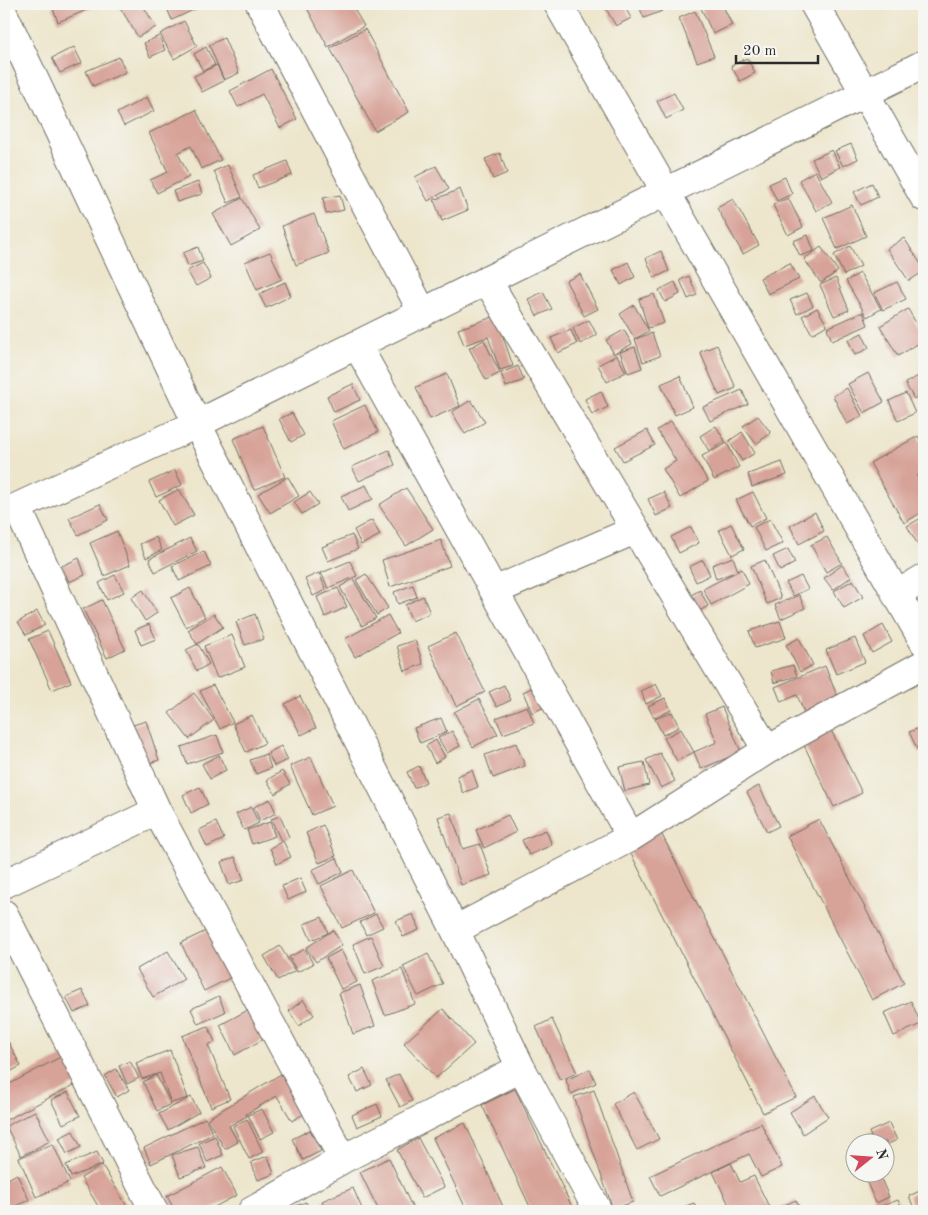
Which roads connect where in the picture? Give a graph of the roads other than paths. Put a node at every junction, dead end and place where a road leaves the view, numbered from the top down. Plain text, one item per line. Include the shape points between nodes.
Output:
1 (260, 4) edge
2 (558, 4) edge
3 (814, 4) edge
4 (4, 16) edge
5 (924, 64) edge
6 (865, 93) junction
7 (667, 191) junction
8 (924, 197) edge
9 (487, 280) junction
10 (423, 313) junction
11 (358, 345) junction
12 (197, 424) junction
13 (10, 510) edge
14 (636, 530) junction
15 (924, 578) edge
16 (494, 591) junction
17 (896, 595) junction
18 (924, 642) edge
19 (924, 664) edge
20 (767, 750) junction
21 (157, 811) junction
22 (632, 837) junction
23 (4, 884) edge
24 (4, 914) edge
25 (455, 930) junction
26 (521, 1068) junction
27 (343, 1158) junction
28 (154, 1211) edge
29 (253, 1211) edge
30 (598, 1211) edge

1 - 10 street
2 - 7 street
3 - 6 street
4 - 12 street
5 - 6 street
6 - 7 street
6 - 8 street
7 - 9 street
7 - 17 street
9 - 10 street
9 - 14 street
10 - 11 street
11 - 12 street
11 - 16 street
12 - 13 street
12 - 25 street
13 - 21 street
14 - 16 street
14 - 20 street
15 - 17 street
16 - 22 street
17 - 18 street
19 - 20 street
20 - 22 street
21 - 23 street
21 - 27 street
22 - 25 street
24 - 28 street
25 - 26 street
26 - 27 street
26 - 30 street
27 - 29 street

